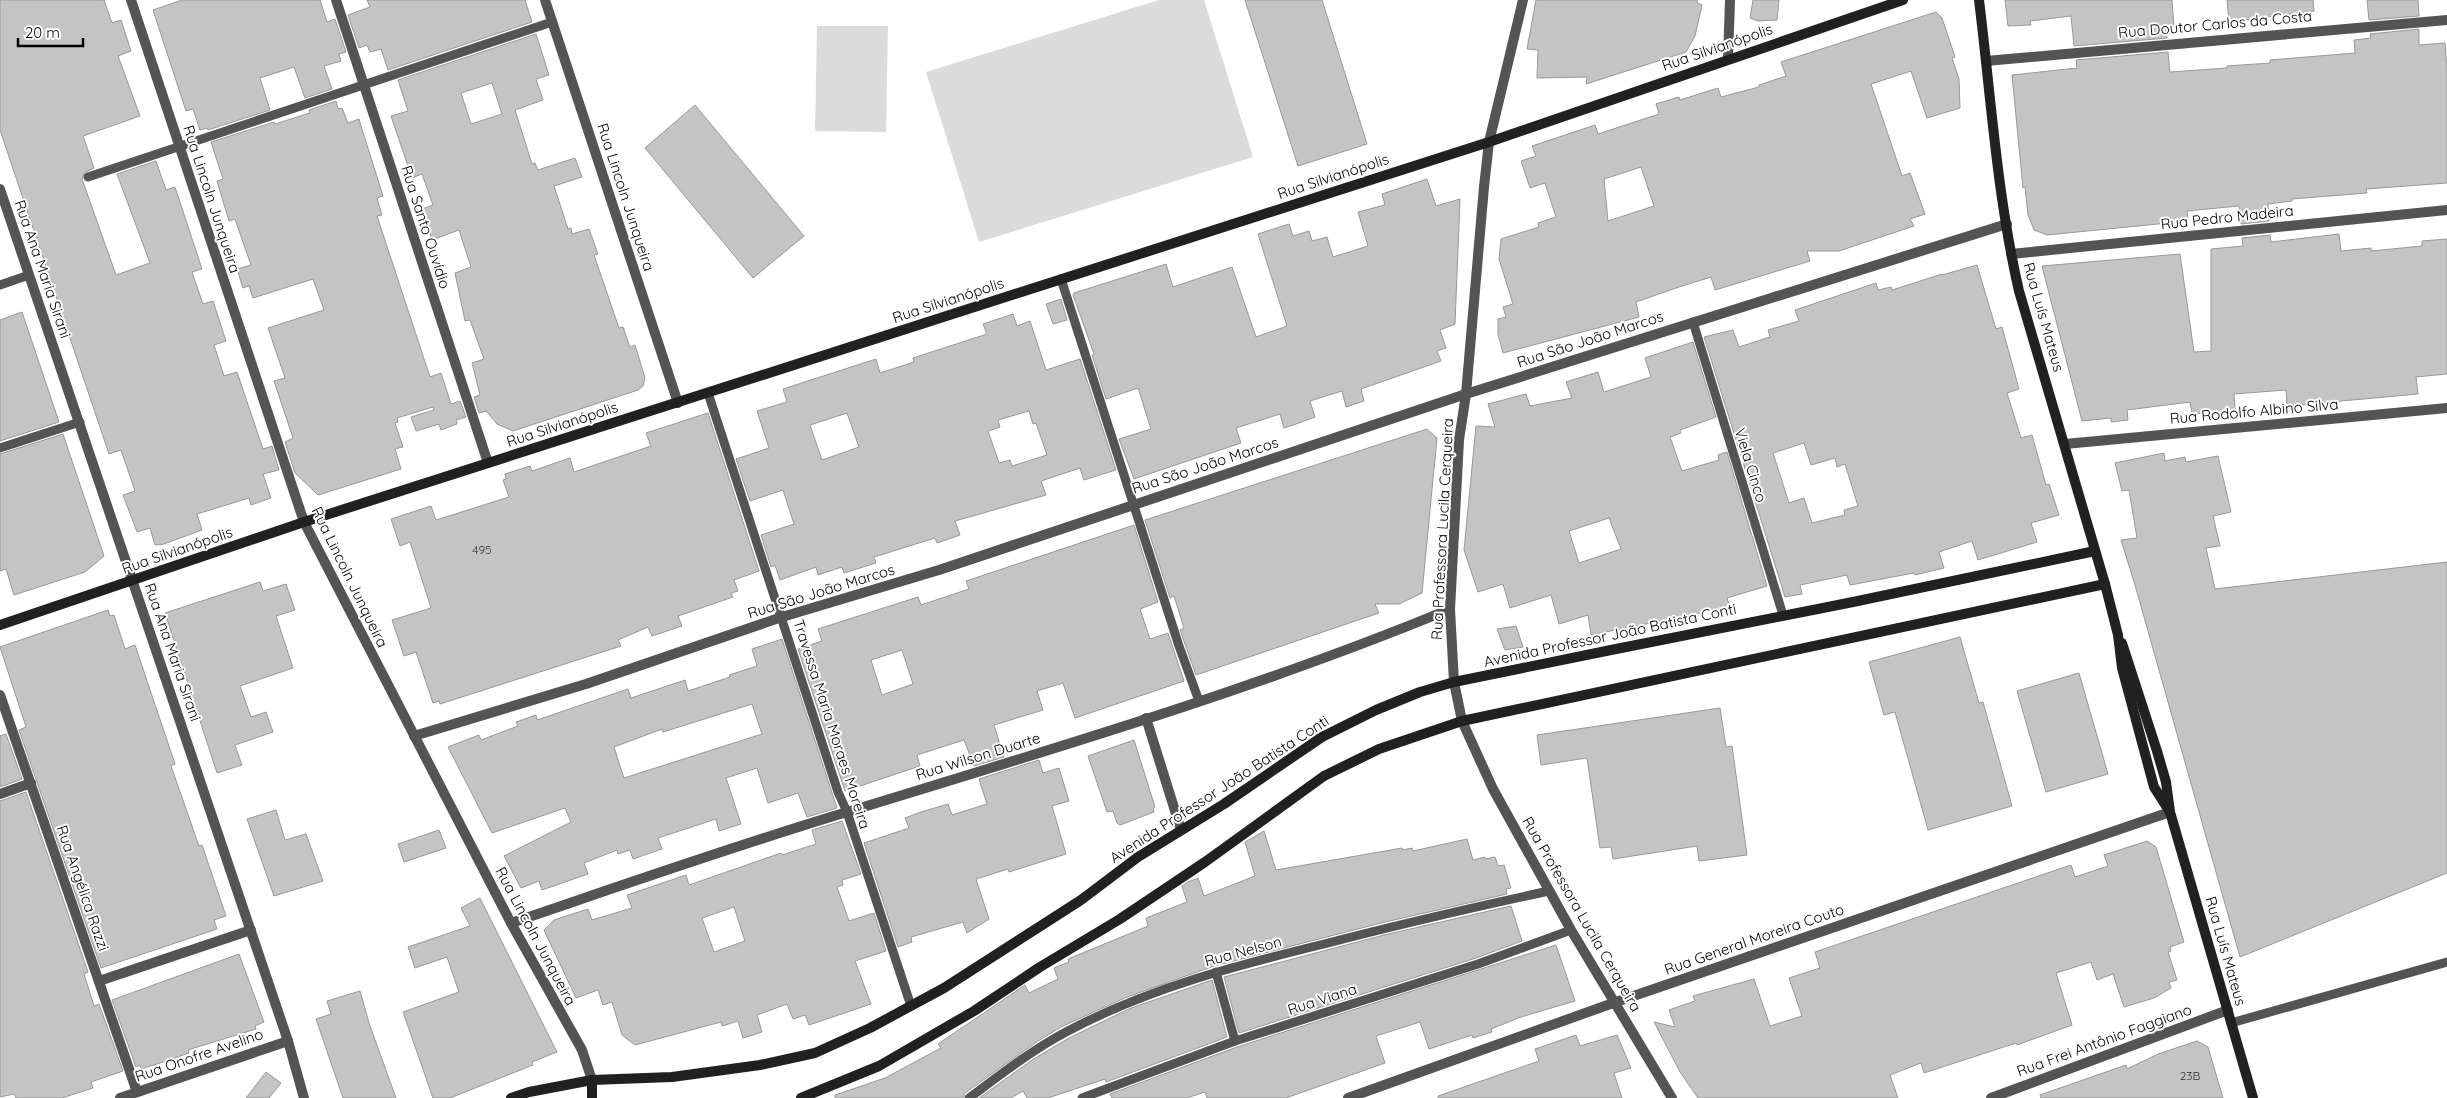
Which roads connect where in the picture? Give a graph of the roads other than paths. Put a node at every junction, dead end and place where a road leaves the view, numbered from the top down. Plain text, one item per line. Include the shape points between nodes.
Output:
1 (131, 0) edge
2 (336, 0) edge
3 (545, 0) edge
4 (1523, 0) edge
5 (1730, 0) edge
6 (1903, 0) edge
7 (1979, 0) edge
8 (2447, 20) edge
9 (552, 22) junction
10 (1728, 59) junction
11 (1986, 61) junction
12 (364, 84) junction
13 (1489, 142) junction
14 (178, 146) junction
15 (88, 177) dead end
16 (0, 189) edge
17 (2447, 210) edge
18 (2007, 224) junction
19 (2011, 254) junction
20 (30, 275) junction
21 (1061, 279) junction
22 (0, 285) edge
23 (1693, 322) junction
24 (708, 393) junction
25 (1466, 394) junction
26 (678, 402) junction
27 (2447, 408) edge
28 (80, 422) junction
29 (2064, 444) junction
30 (0, 448) edge
31 (488, 463) junction
32 (1135, 504) junction
33 (304, 522) junction
34 (2095, 551) junction
35 (134, 580) junction
36 (2105, 584) junction
37 (1450, 609) junction
38 (1783, 615) junction
39 (782, 617) junction
40 (0, 625) edge
41 (1454, 682) junction
42 (0, 695) edge
43 (1199, 701) junction
44 (1146, 718) junction
45 (1462, 722) junction
46 (414, 736) junction
47 (31, 783) junction
48 (0, 794) edge
49 (846, 812) junction
50 (2170, 812) junction
51 (1182, 830) junction
52 (1549, 891) junction
53 (511, 923) junction
54 (251, 930) junction
55 (1571, 930) junction
56 (2447, 962) edge
57 (1216, 972) junction
58 (100, 981) junction
59 (1616, 1002) junction
60 (911, 1006) junction
61 (2228, 1010) junction
62 (2232, 1023) junction
63 (288, 1042) junction
64 (1235, 1042) junction
65 (592, 1080) junction
66 (137, 1092) junction
67 (120, 1098) edge
68 (304, 1098) edge
69 (511, 1098) edge
70 (592, 1098) edge
71 (801, 1098) edge
72 (969, 1098) edge
73 (1082, 1098) edge
74 (1348, 1098) edge
75 (1672, 1098) edge
76 (1991, 1098) edge
77 (2253, 1098) edge

1 - 14 street, Rua Lincoln Junqueira
2 - 12 street, Rua Santo Ouvídio
3 - 9 street, Rua Lincoln Junqueira
4 - 13 street, Rua Professora Lucila Cerqueira
5 - 10 street
6 - 10 main road, Rua Silvianópolis
7 - 11 main road, Rua Luís Mateus
8 - 11 street, Rua Doutor Carlos da Costa
9 - 12 lane
9 - 26 street, Rua Lincoln Junqueira
10 - 13 main road, Rua Silvianópolis
11 - 18 main road, Rua Luís Mateus
12 - 14 lane
12 - 31 street, Rua Santo Ouvídio
13 - 21 main road, Rua Silvianópolis
13 - 25 street, Rua Professora Lucila Cerqueira
14 - 15 lane
14 - 33 street, Rua Lincoln Junqueira
16 - 20 street, Rua Ana Maria Sirani
17 - 19 street, Rua Pedro Madeira
18 - 19 main road, Rua Luís Mateus
18 - 23 street, Rua São João Marcos
19 - 29 main road, Rua Luís Mateus
20 - 22 lane
20 - 28 street, Rua Ana Maria Sirani
21 - 24 main road, Rua Silvianópolis
21 - 32 lane
23 - 25 street, Rua São João Marcos
23 - 38 lane, Viela Cinco
24 - 26 main road, Rua Silvianópolis
24 - 39 lane, Travessa Maria Moraes Moreira
25 - 32 street, Rua São João Marcos
25 - 37 street, Rua Professora Lucila Cerqueira via 1459,440
26 - 31 main road, Rua Silvianópolis
27 - 29 street, Rua Rodolfo Albino Silva
28 - 30 lane
28 - 35 street, Rua Ana Maria Sirani
29 - 34 main road, Rua Luís Mateus
31 - 33 main road, Rua Silvianópolis
32 - 39 street, Rua São João Marcos via 939,570
32 - 43 lane
33 - 35 main road, Rua Silvianópolis
33 - 46 street, Rua Lincoln Junqueira
34 - 36 main road, Rua Luís Mateus
34 - 38 main road, Avenida Professor João Batista Conti
35 - 40 main road, Rua Silvianópolis
35 - 54 street, Rua Ana Maria Sirani
36 - 45 main road
36 - 50 main road, Rua Luís Mateus via 2118,635 2122,668 2154,787
37 - 41 street, Rua Professora Lucila Cerqueira
37 - 43 street, Rua Wilson Duarte via 1366,644
38 - 41 main road, Avenida Professor João Batista Conti
39 - 46 street, Rua São João Marcos via 586,684
39 - 49 lane, Travessa Maria Moraes Moreira
41 - 45 street, Rua Professora Lucila Cerqueira
41 - 51 main road, Avenida Professor João Batista Conti via 1376,710 1322,737
42 - 47 street, Rua Angélica Razzi
43 - 44 street, Rua Wilson Duarte
44 - 49 street, Rua Wilson Duarte
44 - 51 street
45 - 52 street, Rua Professora Lucila Cerqueira via 1493,790
45 - 71 main road via 1380,749 1324,776 1205,862 974,1011 879,1066
46 - 53 street, Rua Lincoln Junqueira
47 - 48 street
47 - 58 street, Rua Angélica Razzi
49 - 53 street, Rua Wilson Duarte
49 - 60 lane, Travessa Maria Moraes Moreira
50 - 59 street, Rua General Moreira Couto
50 - 61 main road, Rua Luís Mateus
51 - 60 main road, Avenida Professor João Batista Conti via 1138,857 1081,900
52 - 55 street, Rua Professora Lucila Cerqueira
52 - 57 lane, Rua Nelson via 1458,910
53 - 65 street, Rua Lincoln Junqueira via 582,1050
54 - 58 street
54 - 63 street, Rua Ana Maria Sirani
55 - 59 street, Rua Professora Lucila Cerqueira
55 - 64 lane, Rua Viana via 1478,964
56 - 62 lane
57 - 64 lane
57 - 72 lane, Rua Nelson via 1065,1032
58 - 66 street, Rua Angélica Razzi
59 - 74 street, Rua General Moreira Couto
59 - 75 street, Rua Professora Lucila Cerqueira
60 - 65 main road, Avenida Professor João Batista Conti via 870,1028 786,1060 713,1073
61 - 62 main road, Rua Luís Mateus
61 - 76 street, Rua Frei Antônio Faggiano
62 - 77 main road, Rua Luís Mateus
63 - 66 street, Rua Onofre Avelino
63 - 68 street, Rua Ana Maria Sirani
64 - 73 lane, Rua Viana
65 - 69 main road, Avenida Professor João Batista Conti
65 - 70 main road
66 - 67 street, Rua Onofre Avelino

